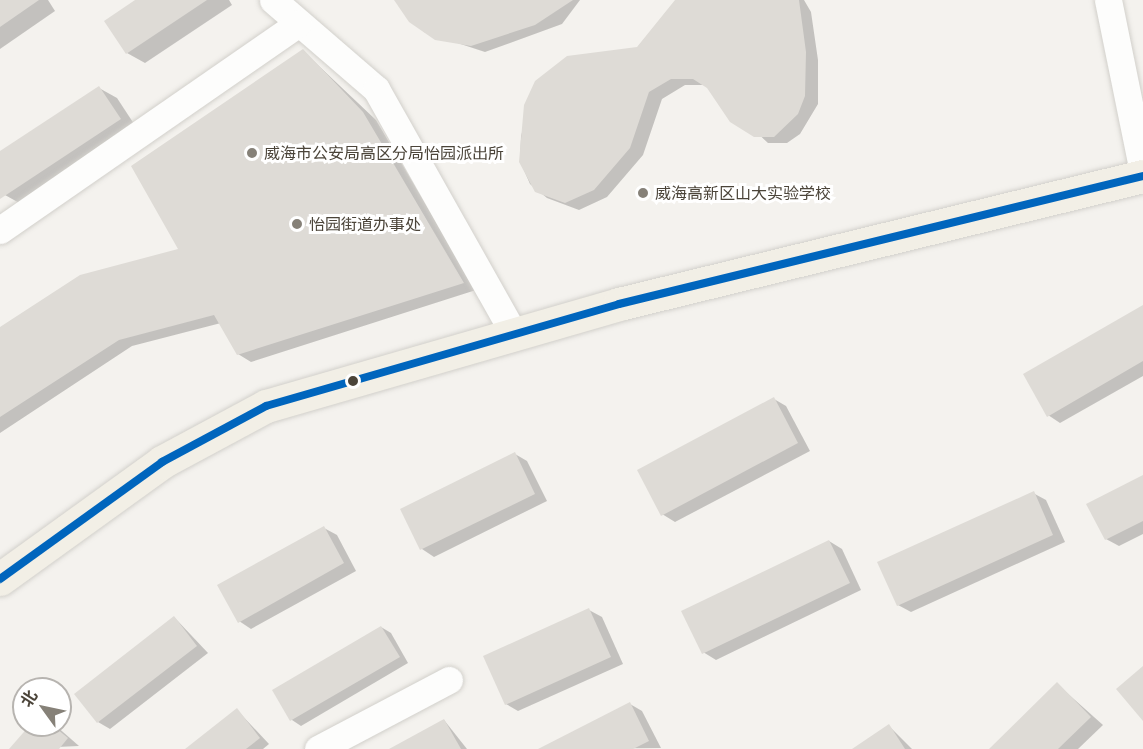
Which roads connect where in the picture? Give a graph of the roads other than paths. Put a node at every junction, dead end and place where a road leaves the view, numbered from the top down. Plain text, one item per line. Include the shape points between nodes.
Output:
1 (273, 0) edge
2 (1108, 0) edge
3 (298, 24) junction
4 (1143, 174) edge
5 (0, 230) edge
6 (514, 334) junction
7 (0, 579) edge
8 (449, 680) dead end
9 (318, 749) edge

1 - 3 street
2 - 4 street
3 - 5 street
3 - 6 street via 376,89
4 - 6 main road
6 - 7 main road via 266,406 162,462
8 - 9 street

